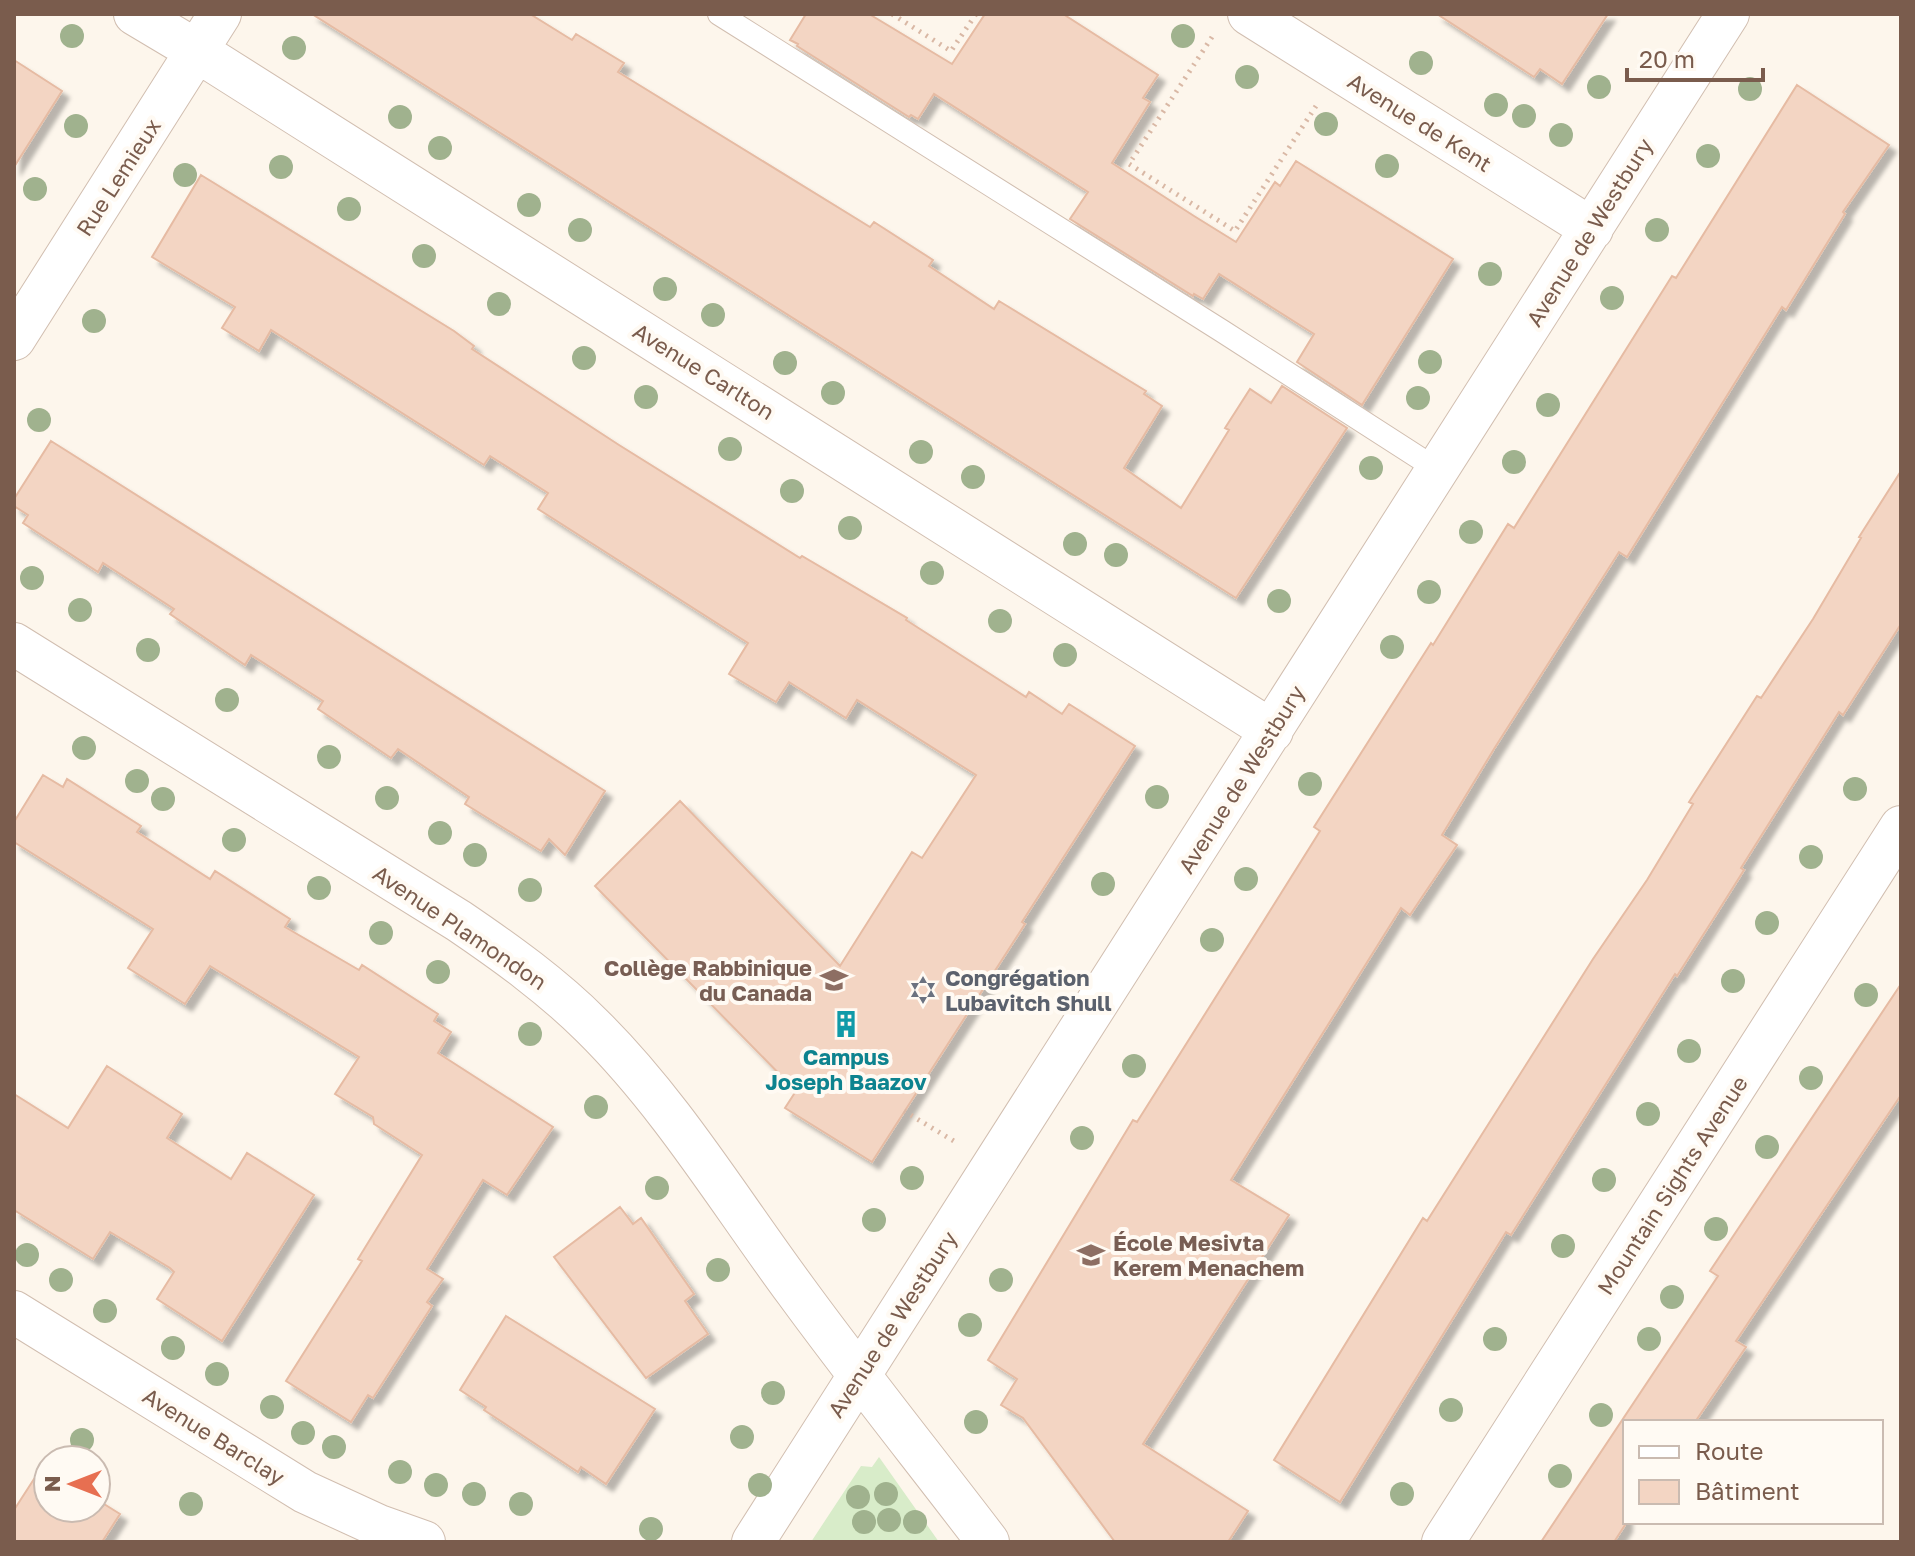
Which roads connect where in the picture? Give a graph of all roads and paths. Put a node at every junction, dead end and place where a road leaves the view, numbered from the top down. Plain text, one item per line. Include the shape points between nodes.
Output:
1 (135, 14) edge
2 (220, 14) edge
3 (719, 14) edge
4 (892, 14) edge
5 (976, 14) edge
6 (1728, 14) edge
7 (1232, 24) edge
8 (197, 51) junction
9 (1319, 102) dead end
10 (1592, 229) junction
11 (14, 339) edge
12 (1438, 470) junction
13 (14, 644) edge
14 (1272, 731) junction
15 (1901, 827) edge
16 (904, 1111) dead end
17 (957, 1143) dead end
18 (14, 1312) edge
19 (860, 1375) junction
20 (424, 1542) edge
21 (753, 1542) edge
22 (988, 1542) edge
23 (1443, 1542) edge

1 - 8 street, Avenue Carlton
2 - 8 street, Rue Lemieux
3 - 12 lane
4 - 5 path via 951,51
6 - 10 street, Avenue de Westbury
7 - 9 path via 1129,164 1235,231
7 - 10 street, Avenue de Kent
8 - 11 street, Rue Lemieux
8 - 14 street, Avenue Carlton
10 - 12 street, Avenue de Westbury
12 - 14 street, Avenue de Westbury
13 - 19 street, Avenue Plamondon via 447,914 571,1005 658,1101
14 - 19 street, Avenue de Westbury
15 - 23 street, Mountain Sights Avenue
16 - 17 path
18 - 20 street, Avenue Barclay via 305,1492
19 - 21 street, Avenue de Westbury
19 - 22 street, Avenue Plamondon

